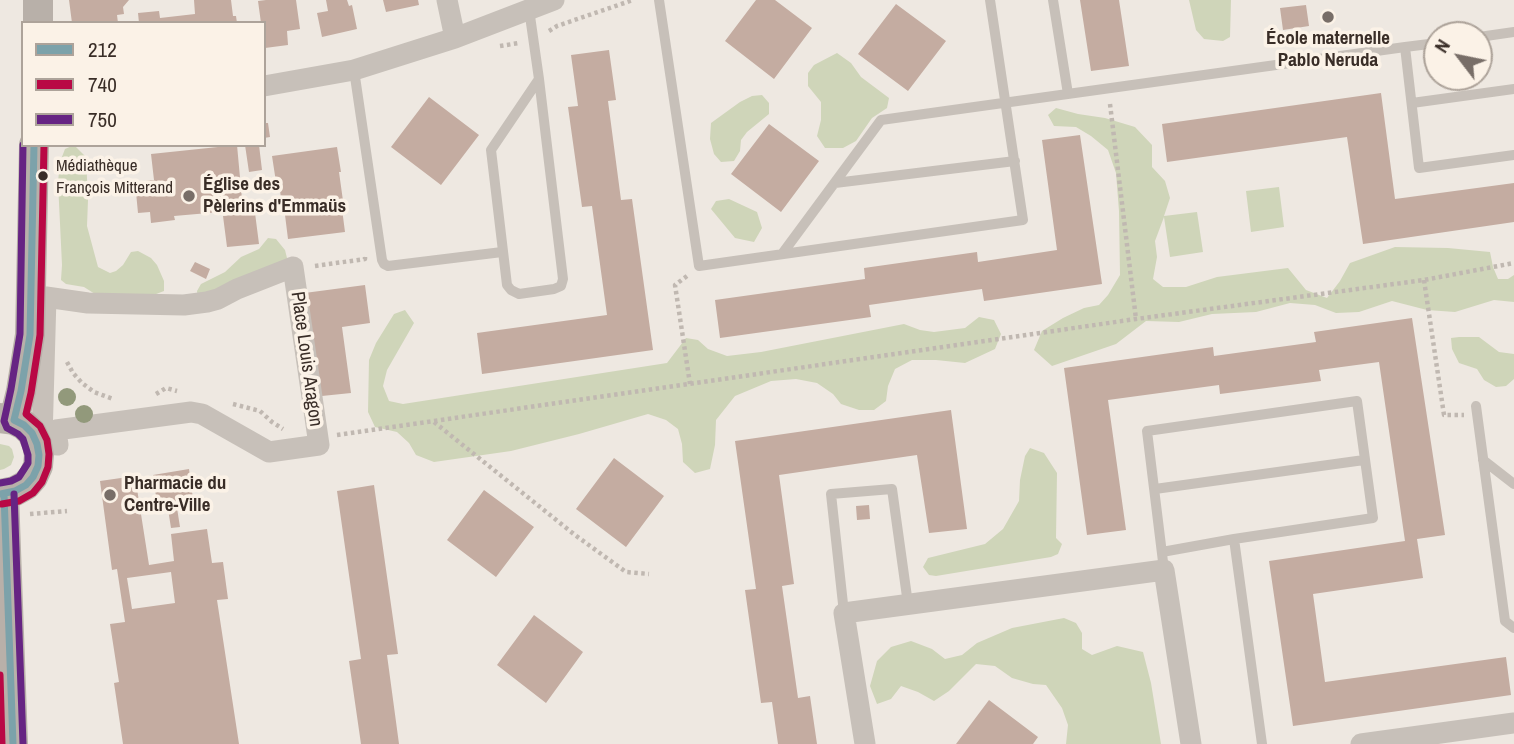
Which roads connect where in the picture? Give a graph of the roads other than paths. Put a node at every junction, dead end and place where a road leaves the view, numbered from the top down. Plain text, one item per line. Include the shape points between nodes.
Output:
1 (38, 0) edge
2 (447, 0) edge
3 (554, 0) edge
4 (659, 0) edge
5 (990, 0) edge
6 (1053, 0) edge
7 (529, 9) junction
8 (38, 21) edge
9 (1514, 32) edge
10 (1493, 35) edge
11 (455, 38) junction
12 (1423, 45) edge
13 (1405, 47) junction
14 (354, 70) junction
15 (539, 79) junction
16 (266, 86) edge
17 (1514, 89) edge
18 (1068, 94) junction
19 (1412, 103) junction
20 (1006, 104) junction
21 (34, 147) edge
22 (1514, 155) edge
23 (1015, 161) junction
24 (835, 184) junction
25 (502, 253) junction
26 (782, 254) junction
27 (294, 272) joint
28 (1477, 410) road end
29 (7, 419) edge
30 (1364, 460) junction
31 (1483, 460) junction
32 (1514, 484) edge
33 (1155, 489) junction
34 (3, 501) edge
35 (1234, 539) junction
36 (1163, 561) junction
37 (908, 604) junction
38 (845, 613) junction
39 (1514, 628) edge
40 (1514, 723) edge
41 (13, 744) edge
42 (865, 744) edge
43 (1191, 744) edge
44 (1262, 744) edge
45 (1361, 744) edge

1 - 8 street
2 - 11 street
3 - 7 street
4 - 26 lane via 699,266
5 - 20 lane
6 - 18 lane
7 - 11 street
7 - 15 lane
9 - 10 lane
11 - 14 street
12 - 13 lane
13 - 18 lane
13 - 19 lane
14 - 16 street
14 - 25 lane via 384,264
15 - 25 lane via 491,150
15 - 25 lane via 561,286 519,294 511,290
17 - 19 lane
18 - 20 lane
19 - 22 lane via 1419,169
20 - 23 lane
20 - 24 lane via 881,120
21 - 29 street via 30,335 21,391
23 - 24 lane
23 - 26 lane via 1023,220
24 - 26 lane
27 - 27 street, Place Louis Aragon via 293,268 218,299 184,305 88,303 46,297 41,439 58,445 56,430 191,412 269,452 312,442
28 - 31 lane
29 - 34 street via 32,433 39,455 33,477
30 - 33 lane
30 - 33 lane via 1357,401 1147,431
30 - 35 lane via 1373,518
31 - 32 lane
31 - 39 lane via 1505,621
33 - 36 lane
34 - 41 street
35 - 36 lane
35 - 44 lane
36 - 37 street
36 - 43 street
37 - 38 street
37 - 38 lane via 892,489 831,494
38 - 42 street
40 - 45 street

